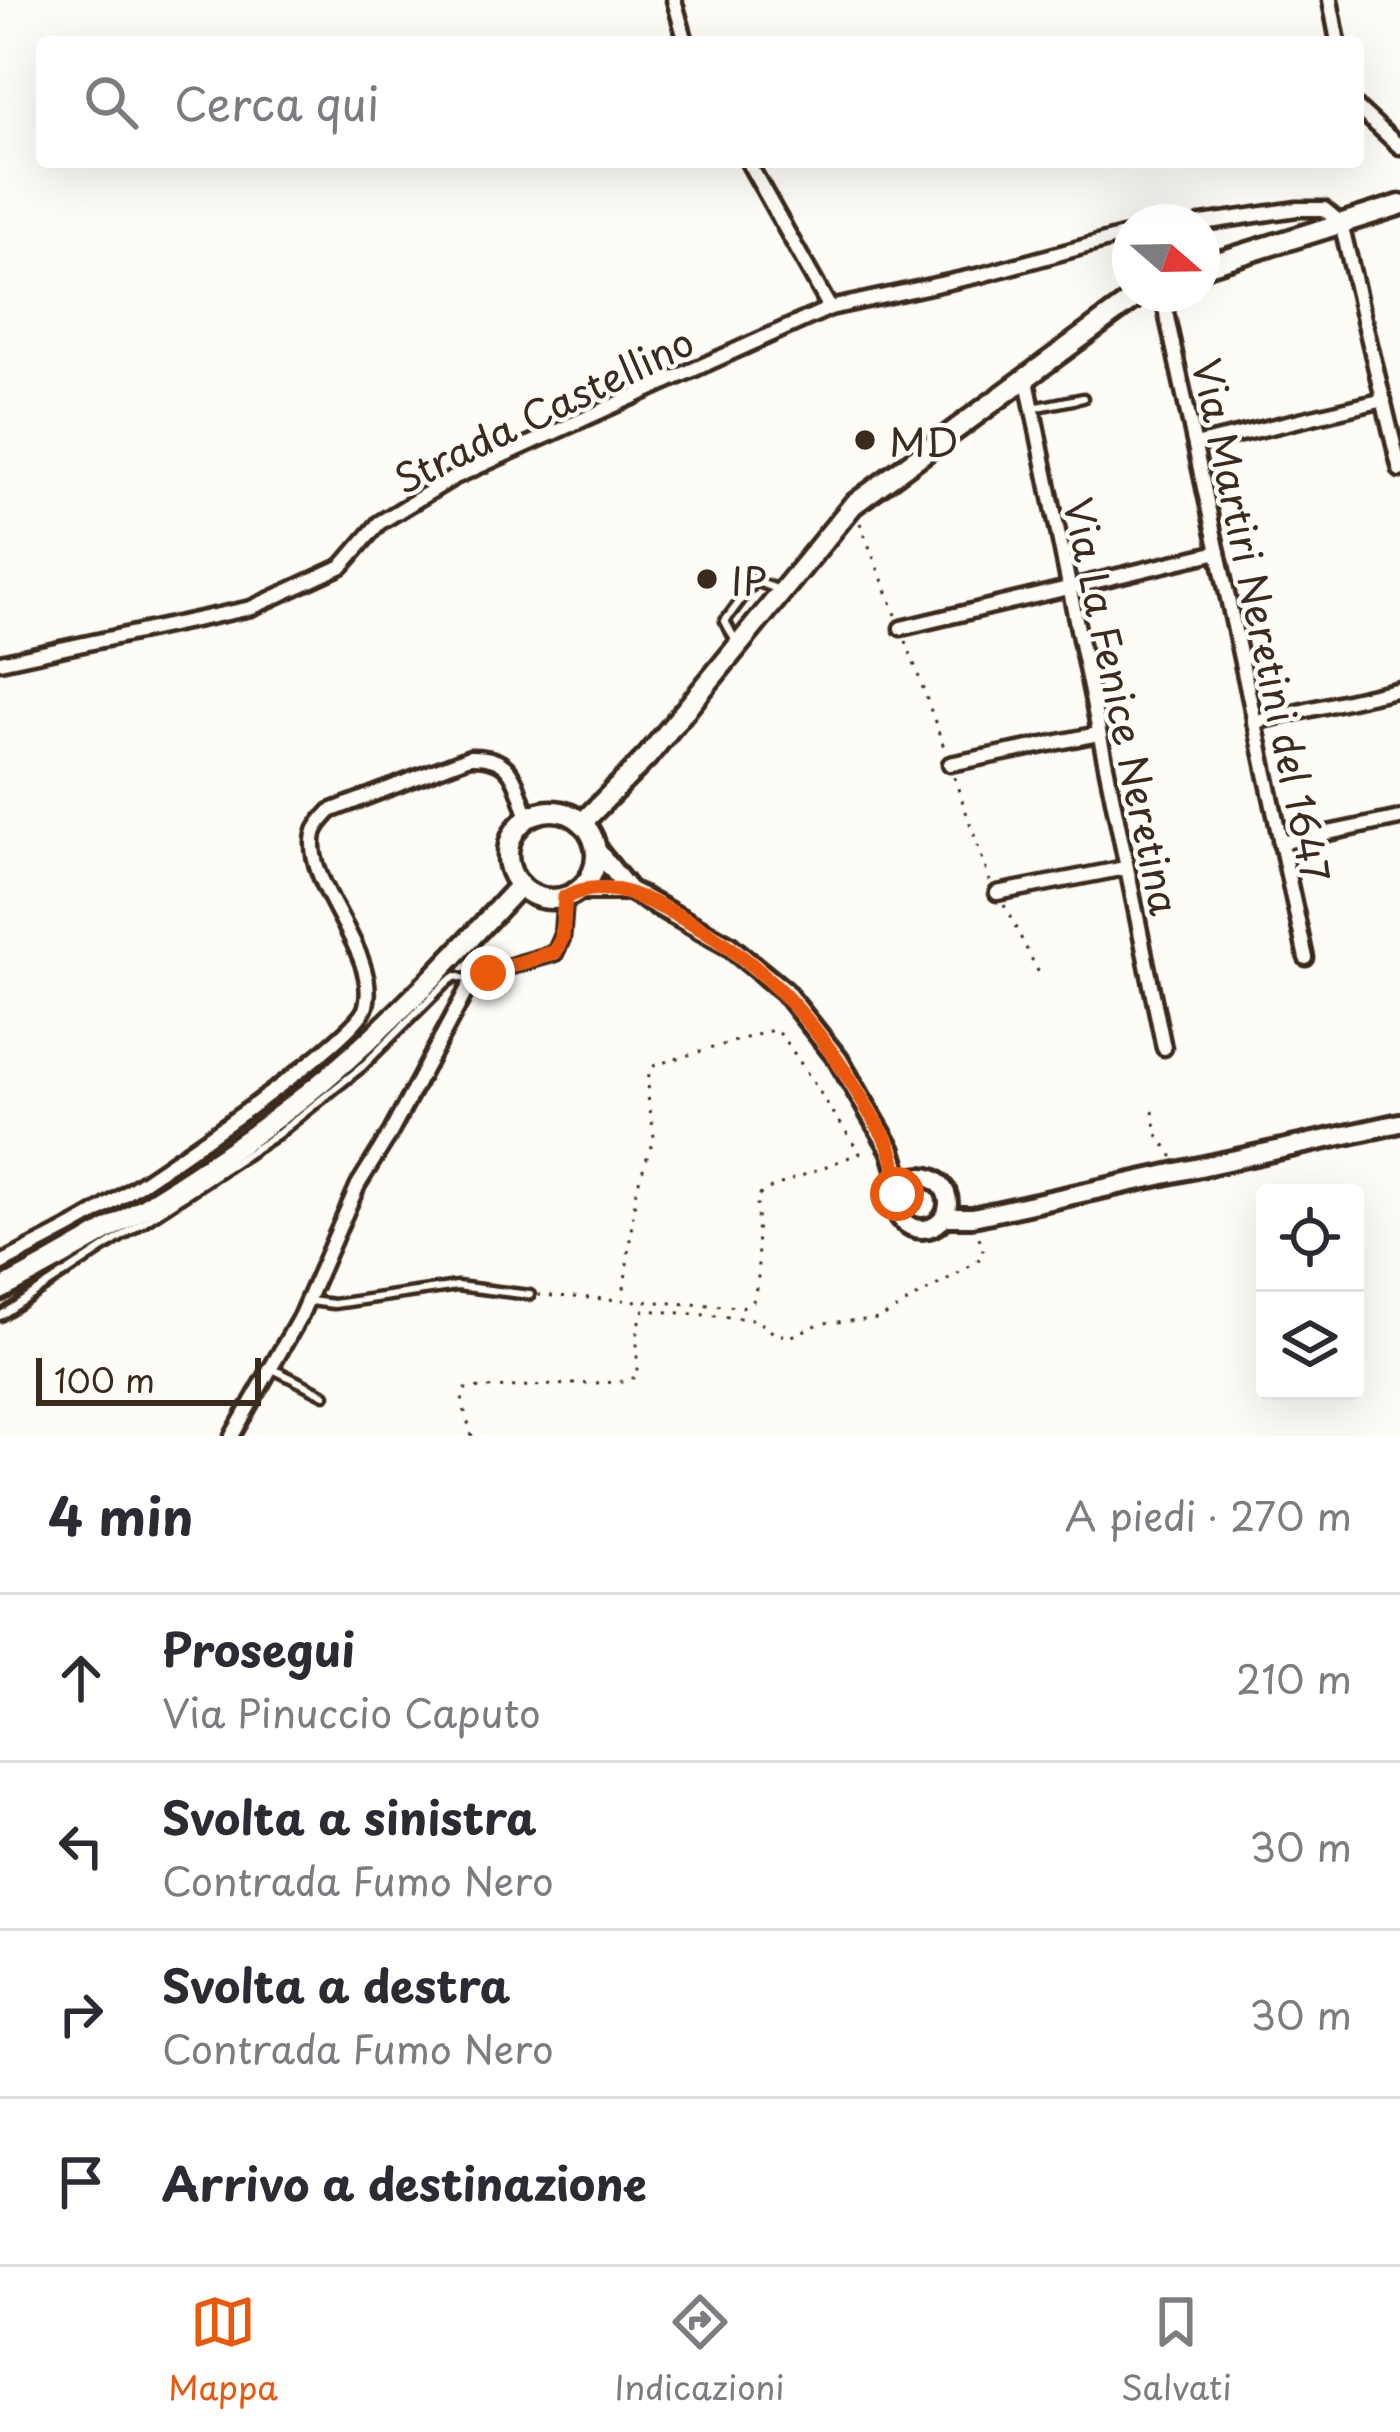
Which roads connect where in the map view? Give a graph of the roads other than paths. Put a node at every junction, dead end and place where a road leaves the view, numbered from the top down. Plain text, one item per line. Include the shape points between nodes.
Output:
1 (674, 0) edge
2 (1330, 0) edge
3 (684, 36) edge
4 (1337, 36) edge
5 (1364, 114) edge
6 (1400, 147) edge
7 (751, 168) edge
8 (1400, 205) edge
9 (1220, 220) edge
10 (1341, 223) junction
11 (1112, 239) edge
12 (1220, 261) edge
13 (830, 308) junction
14 (1116, 312) edge
15 (1166, 312) edge
16 (1026, 376) junction
17 (1083, 398) dead end
18 (1384, 400) junction
19 (1032, 408) junction
20 (1195, 445) junction
21 (1400, 470) edge
22 (1217, 551) junction
23 (1068, 587) junction
24 (901, 628) road end
25 (0, 662) edge
26 (1400, 689) edge
27 (1255, 722) junction
28 (1098, 734) junction
29 (950, 764) road end
30 (527, 817) junction
31 (1400, 818) edge
32 (583, 822) junction
33 (1280, 843) junction
34 (596, 849) junction
35 (1125, 868) junction
36 (520, 885) junction
37 (628, 890) junction
38 (998, 893) road end
39 (572, 894) junction
40 (1306, 958) dead end
41 (471, 982) junction
42 (1164, 1048) dead end
43 (1400, 1124) edge
44 (909, 1182) junction
45 (945, 1217) junction
46 (0, 1264) edge
47 (0, 1290) edge
48 (530, 1295) road end
49 (307, 1300) junction
50 (0, 1316) edge
51 (271, 1368) junction
52 (325, 1395) dead end
53 (232, 1436) edge

1 - 3 street
2 - 4 street
5 - 6 street
7 - 13 street
8 - 10 main road
9 - 10 street via 1297,208 1324,209
10 - 12 main road
10 - 18 street
11 - 13 street, Strada Castellino
13 - 25 street, Strada Castellino via 453,478 379,524 342,566 251,608
14 - 16 main road
15 - 20 street, Via Martiri Neretini del 1647
16 - 19 street, Via La Fenice Neretina
16 - 32 main road via 853,505 647,757
17 - 19 lane
18 - 20 street
18 - 21 street
19 - 23 street, Via La Fenice Neretina
20 - 22 street, Via Martiri Neretini del 1647
22 - 23 street
22 - 27 street, Via Martiri Neretini del 1647
23 - 24 street
23 - 28 street, Via La Fenice Neretina
26 - 27 street
27 - 33 street, Via Martiri Neretini del 1647
28 - 29 street
28 - 35 street, Via La Fenice Neretina
30 - 32 main road via 556,810
30 - 36 main road via 508,850
30 - 46 street via 509,767 491,757 470,757 330,812 315,830 314,854 369,981 365,1012 162,1168
31 - 33 street
32 - 34 main road
33 - 40 street, Via Martiri Neretini del 1647
34 - 37 street
34 - 39 main road via 589,879
35 - 38 street
35 - 42 street, Via La Fenice Neretina
36 - 39 main road via 541,898
36 - 47 main road via 322,1081 102,1232
37 - 39 street
37 - 44 street via 728,945 784,992 838,1059 891,1150 912,1168
39 - 41 street via 555,952
41 - 49 street via 358,1185
41 - 50 lane via 456,976 292,1124
43 - 45 street
44 - 45 street via 941,1184 949,1200
44 - 45 street via 897,1211 907,1225 924,1230
48 - 49 lane via 457,1286 334,1304
49 - 51 street
51 - 52 lane
51 - 53 street

